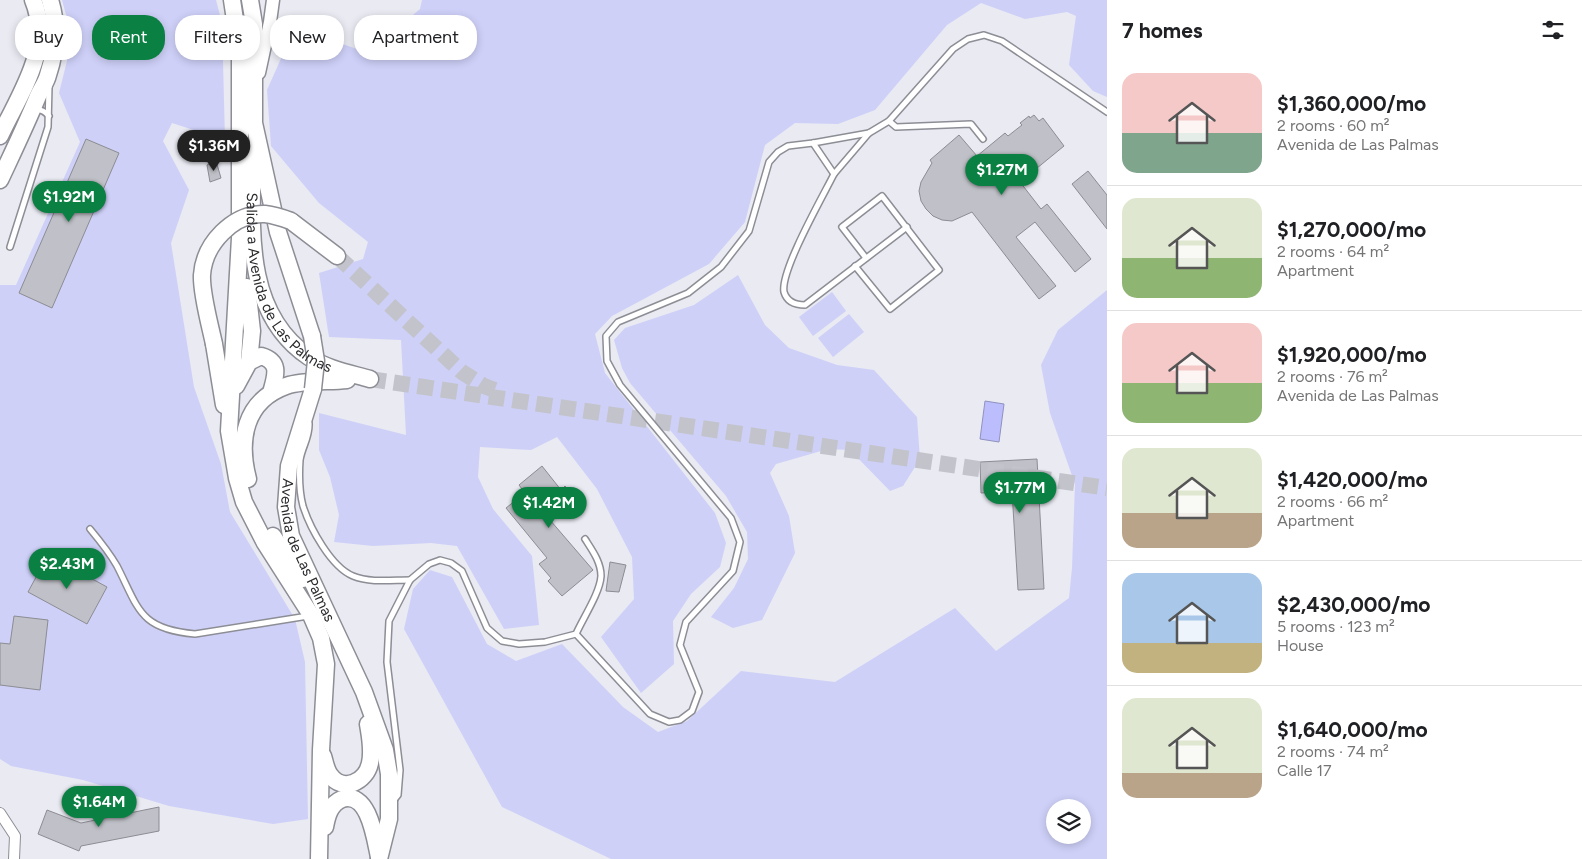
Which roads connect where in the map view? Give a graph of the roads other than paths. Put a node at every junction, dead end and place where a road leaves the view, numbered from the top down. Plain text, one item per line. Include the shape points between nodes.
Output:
1 (33, 0) edge
2 (50, 0) edge
3 (232, 0) edge
4 (240, 0) edge
5 (250, 0) edge
6 (272, 0) edge
7 (234, 15) edge
8 (237, 15) edge
9 (240, 60) edge
10 (48, 77) junction
11 (255, 90) junction
12 (33, 110) junction
13 (1107, 112) edge
14 (49, 116) junction
15 (889, 121) junction
16 (254, 123) junction
17 (869, 133) junction
18 (0, 136) edge
19 (982, 139) dead end
20 (813, 143) junction
21 (834, 174) junction
22 (0, 180) edge
23 (907, 227) junction
24 (240, 238) junction
25 (10, 248) dead end
26 (337, 256) tunnel mouth
27 (866, 258) junction
28 (855, 266) junction
29 (247, 287) junction
30 (249, 362) junction
31 (347, 380) junction
32 (271, 393) junction
33 (310, 396) junction
34 (229, 406) junction
35 (229, 430) junction
36 (90, 529) dead end
37 (585, 539) dead end
38 (410, 580) junction
39 (318, 596) junction
40 (311, 615) junction
41 (576, 634) junction
42 (364, 692) junction
43 (321, 750) junction
44 (389, 808) junction
45 (0, 813) edge
46 (319, 856) edge
47 (379, 858) edge
48 (14, 859) edge

1 - 18 main road via 40,30 36,61
2 - 10 main road via 56,20
3 - 7 main road, Avenida de Las Palmas
4 - 8 street
5 - 11 main road, Avenida de Las Palmas via 254,24
6 - 11 street
9 - 24 main road, Avenida de Las Palmas
10 - 12 main road
10 - 14 lane
11 - 16 main road, Avenida de Las Palmas
12 - 14 lane via 39,109
12 - 22 main road
13 - 15 lane via 1002,41 984,35 968,39 953,49
14 - 25 lane
15 - 17 lane
15 - 19 lane via 896,127 971,124
16 - 31 main road, Salida a Avenida de Las Palmas via 252,230 255,263 266,307 295,347 310,358 325,366 370,379
16 - 33 main road, Avenida de Las Palmas, bridge via 278,232 312,336 316,361
17 - 20 lane
17 - 21 lane
20 - 21 lane
20 - 41 lane via 788,146 768,162 749,231 721,267 688,293 618,322 606,336 607,361 620,386 731,518 740,542 732,571 686,622 680,645 699,692 692,711 680,720 669,722 650,714
21 - 28 lane via 790,263 785,294 792,303 805,305
23 - 27 lane
23 - 27 lane via 882,196 842,227
23 - 28 lane via 939,270 890,309
24 - 29 main road
24 - 34 main road, Avenida de Las Palmas
26 - 35 main road, bridge via 291,221 264,214 230,225 217,237 202,275
27 - 28 lane
29 - 30 main road via 252,332
29 - 31 main road via 265,325 291,357 324,375
30 - 32 main road via 261,356 274,364 276,372
30 - 34 main road via 237,382
31 - 32 main road via 286,386
32 - 39 main road via 251,413 245,431 247,475 254,500 271,533 295,570
33 - 38 lane via 310,431 300,458 300,491 312,526 325,549 341,568 353,576
33 - 39 main road, Avenida de Las Palmas via 289,466 286,507 290,536
34 - 35 main road, Avenida de Las Palmas
35 - 40 main road, Avenida de Las Palmas via 244,502 265,543
36 - 40 lane via 116,566 135,605 160,627 194,634
37 - 41 lane via 601,575 595,596
38 - 41 lane via 429,564 440,560 451,563 462,571 487,628 502,640 519,644
38 - 44 lane via 389,621 387,662 400,770 398,794
39 - 42 main road, Avenida de Las Palmas
40 - 43 main road, Avenida de Las Palmas via 321,638 326,664
42 - 43 main road via 372,754 365,774 352,784 338,782 330,775
42 - 44 main road, Avenida de Las Palmas via 385,750
43 - 46 main road, Avenida de Las Palmas
44 - 47 main road, Avenida de Las Palmas
45 - 48 street via 15,836
46 - 47 main road via 330,808 347,798 364,807

